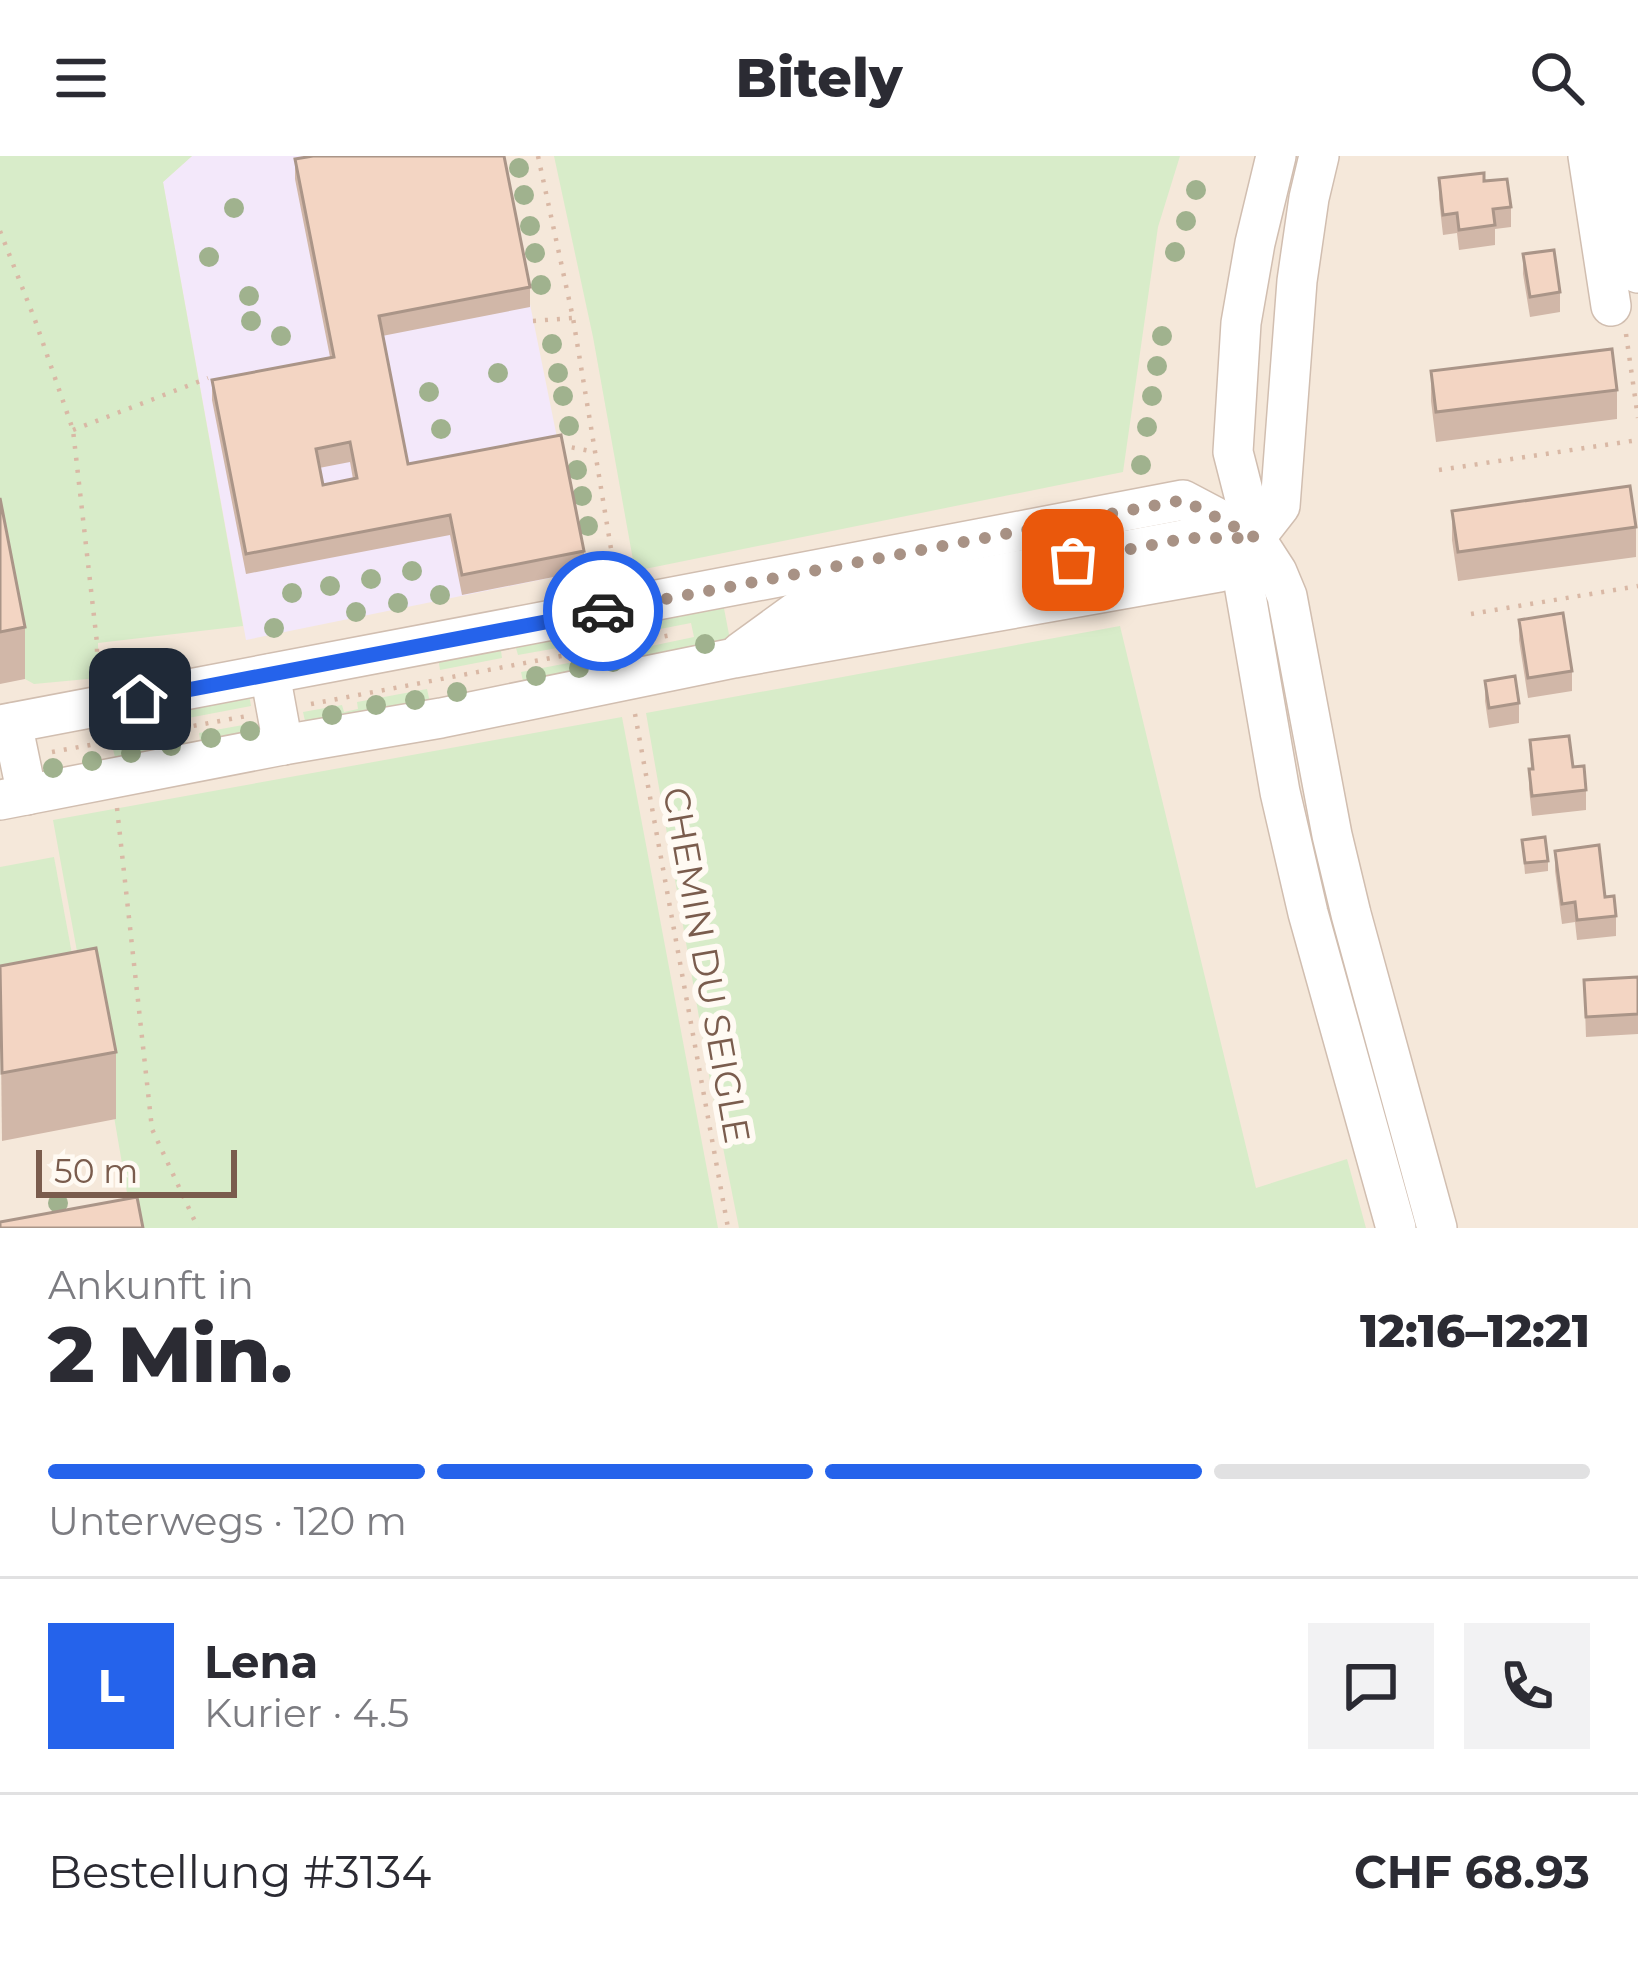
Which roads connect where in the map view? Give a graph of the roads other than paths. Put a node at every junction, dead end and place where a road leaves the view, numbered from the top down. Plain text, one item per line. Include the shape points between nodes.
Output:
1 (1276, 156) edge
2 (1319, 156) edge
3 (1588, 156) edge
4 (1621, 156) edge
5 (1638, 273) edge
6 (1611, 306) road end
7 (1256, 538) junction
8 (732, 588) junction
9 (745, 649) junction
10 (276, 710) junction
11 (12, 760) edge
12 (1396, 1228) edge
13 (1437, 1228) edge

1 - 7 street via 1241,322 1235,393 1233,452
2 - 7 street via 1297,281 1280,506
3 - 6 street
4 - 5 street
7 - 8 street via 1183,500
7 - 9 street via 1188,538 796,611
7 - 12 street via 1244,584 1280,792
7 - 13 street via 1287,596 1346,894
8 - 9 street via 748,598
8 - 10 street
9 - 10 street via 441,718
10 - 11 street
10 - 11 street

